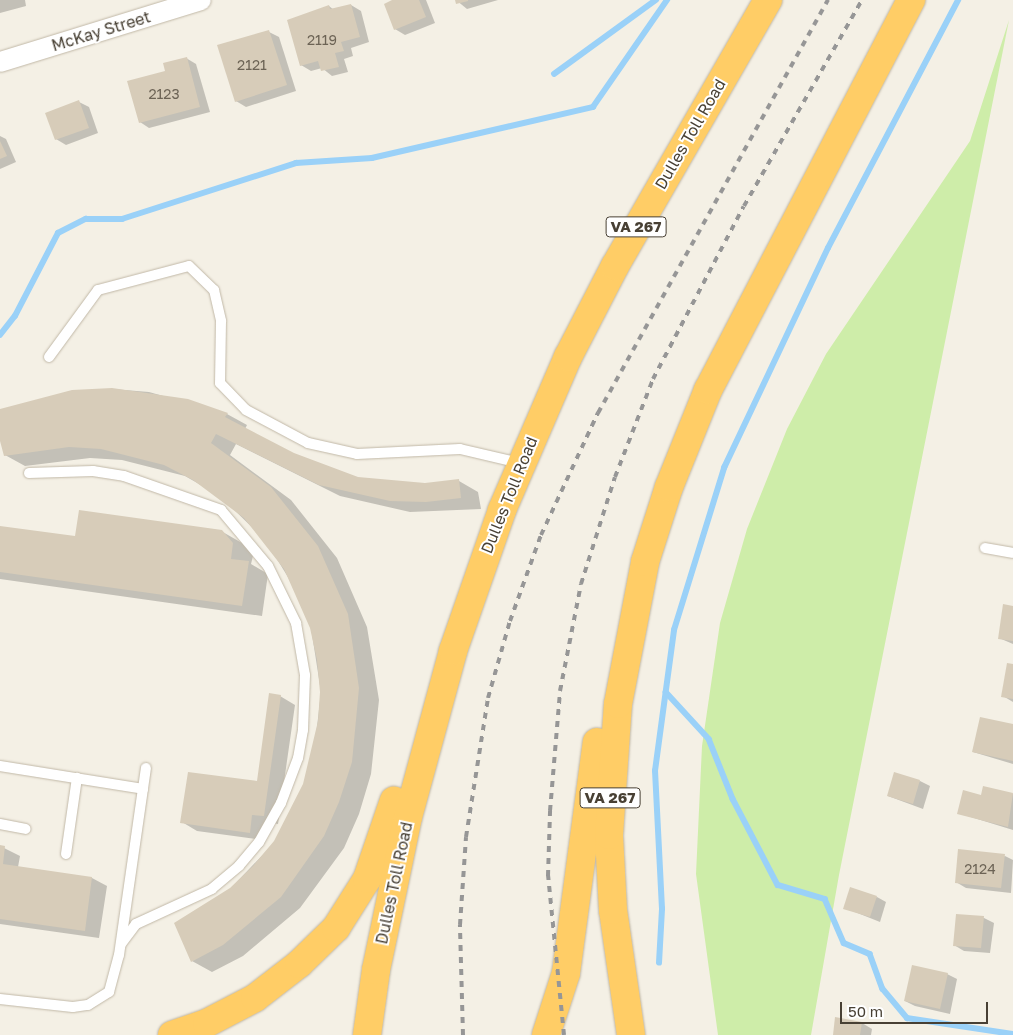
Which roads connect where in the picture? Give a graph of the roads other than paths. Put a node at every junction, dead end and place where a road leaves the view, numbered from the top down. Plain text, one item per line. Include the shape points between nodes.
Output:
1 (201, 0) edge
2 (768, 0) edge
3 (911, 0) edge
4 (0, 62) edge
5 (49, 357) dead end
6 (521, 463) junction
7 (29, 473) dead end
8 (985, 548) dead end
9 (1013, 553) edge
10 (645, 562) junction
11 (441, 689) junction
12 (0, 766) edge
13 (146, 768) dead end
14 (77, 778) junction
15 (143, 789) junction
16 (0, 824) edge
17 (26, 829) dead end
18 (66, 854) dead end
19 (121, 944) junction
20 (0, 999) edge
21 (172, 1035) edge
22 (367, 1035) edge
23 (546, 1035) edge
24 (630, 1035) edge

1 - 4 street, McKay Street
2 - 6 highway, Dulles Toll Road / VA 267 via 614,266 568,357
3 - 10 highway, VA 267 via 708,390 671,480
5 - 6 lane via 98,290 189,266 214,290 221,320 220,383 246,410 308,443 357,454 460,449
6 - 11 highway, Dulles Toll Road / VA 267 via 483,562
7 - 19 lane via 93,471 124,476 220,510 268,566 296,623 305,675 303,730 298,758 281,803 260,842 212,889 136,924
8 - 9 lane
10 - 23 highway via 604,692 566,973
10 - 24 highway, VA 267 via 618,704 610,802 613,910
11 - 21 highway via 403,765 385,832 367,879 336,928 299,964 255,998 207,1023
11 - 22 highway, Dulles Toll Road / VA 267 via 397,865
12 - 14 lane
13 - 15 lane
14 - 15 lane
14 - 18 lane
15 - 19 lane
16 - 17 lane
19 - 20 lane via 109,992 88,1005 38,1006

